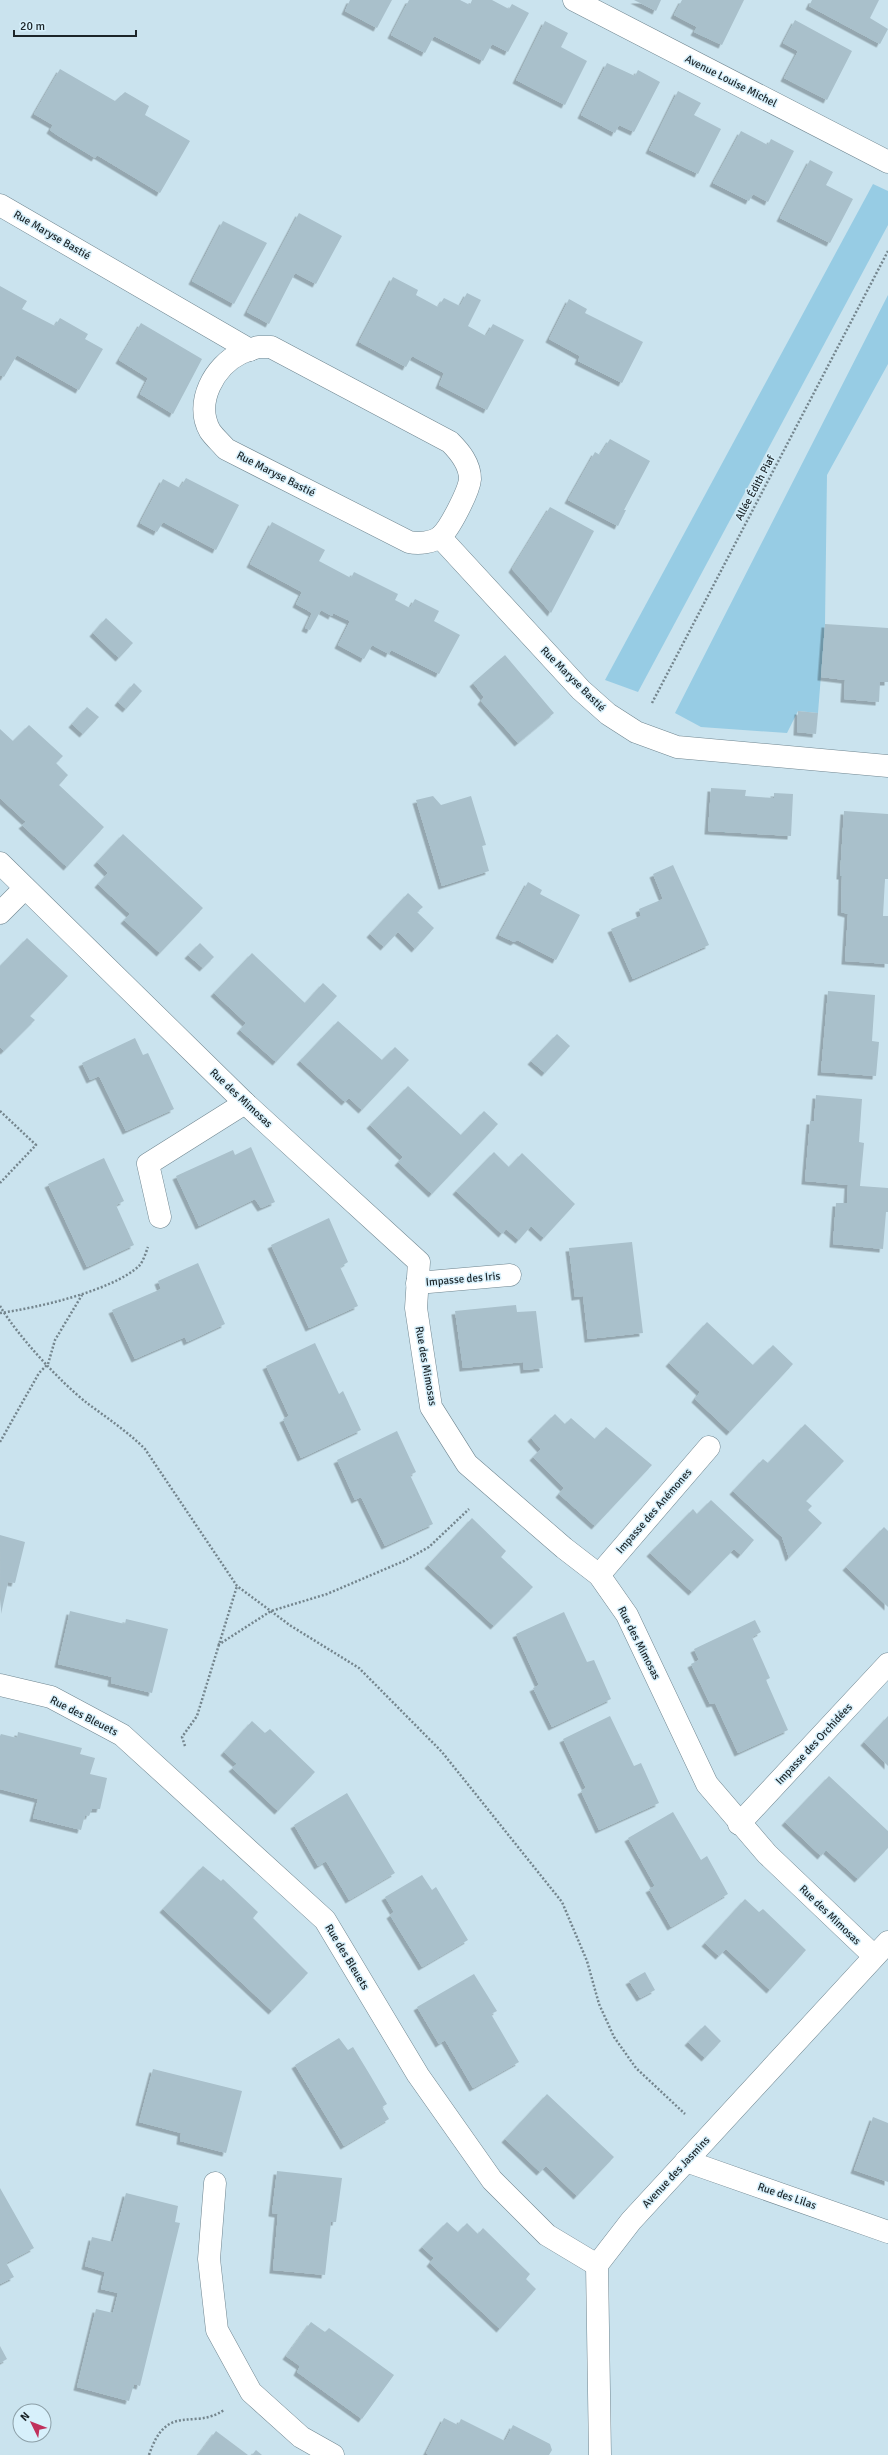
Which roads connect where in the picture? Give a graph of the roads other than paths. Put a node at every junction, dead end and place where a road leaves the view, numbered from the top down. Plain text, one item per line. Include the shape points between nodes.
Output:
1 (574, 0) edge
2 (888, 162) edge
3 (0, 205) edge
4 (250, 350) junction
5 (440, 537) junction
6 (888, 766) edge
7 (0, 863) edge
8 (25, 888) junction
9 (0, 914) edge
10 (245, 1103) junction
11 (160, 1217) road end
12 (510, 1275) dead end
13 (417, 1283) junction
14 (709, 1447) dead end
15 (599, 1575) junction
16 (888, 1664) edge
17 (0, 1685) edge
18 (739, 1824) junction
19 (881, 1949) edge
20 (686, 2160) junction
21 (214, 2183) dead end
22 (888, 2232) edge
23 (597, 2265) junction
24 (333, 2455) edge
25 (600, 2455) edge

1 - 2 street, Avenue Louise Michel
3 - 4 street, Rue Maryse Bastié
4 - 5 street, Rue Maryse Bastié via 271,347 450,442 467,464 470,479 454,516
4 - 5 street, Rue Maryse Bastié via 222,367 208,388 204,402 205,420 210,431 226,449 409,542 418,544
5 - 6 street, Rue Maryse Bastié via 581,690 608,714 636,732 677,747
7 - 8 street, Rue des Mimosas
8 - 9 street
8 - 10 street, Rue des Mimosas
10 - 11 street via 148,1164
10 - 13 street, Rue des Mimosas via 419,1262
12 - 13 street, Impasse des Iris
13 - 15 street, Rue des Mimosas via 416,1308 431,1407 468,1464 564,1548
14 - 15 street, Impasse des Anémones
15 - 18 street, Rue des Mimosas via 627,1615 707,1784
16 - 18 street, Impasse des Orchidées
17 - 23 street, Rue des Bleuets via 51,1697 122,1735 325,1920 418,2075 492,2180 547,2235
18 - 19 street, Rue des Mimosas via 766,1854
19 - 20 street, Avenue des Jasmins
20 - 22 street, Rue des Lilas
20 - 23 street, Avenue des Jasmins via 631,2221
21 - 24 street via 209,2259 217,2330 250,2392 301,2437
23 - 25 street

